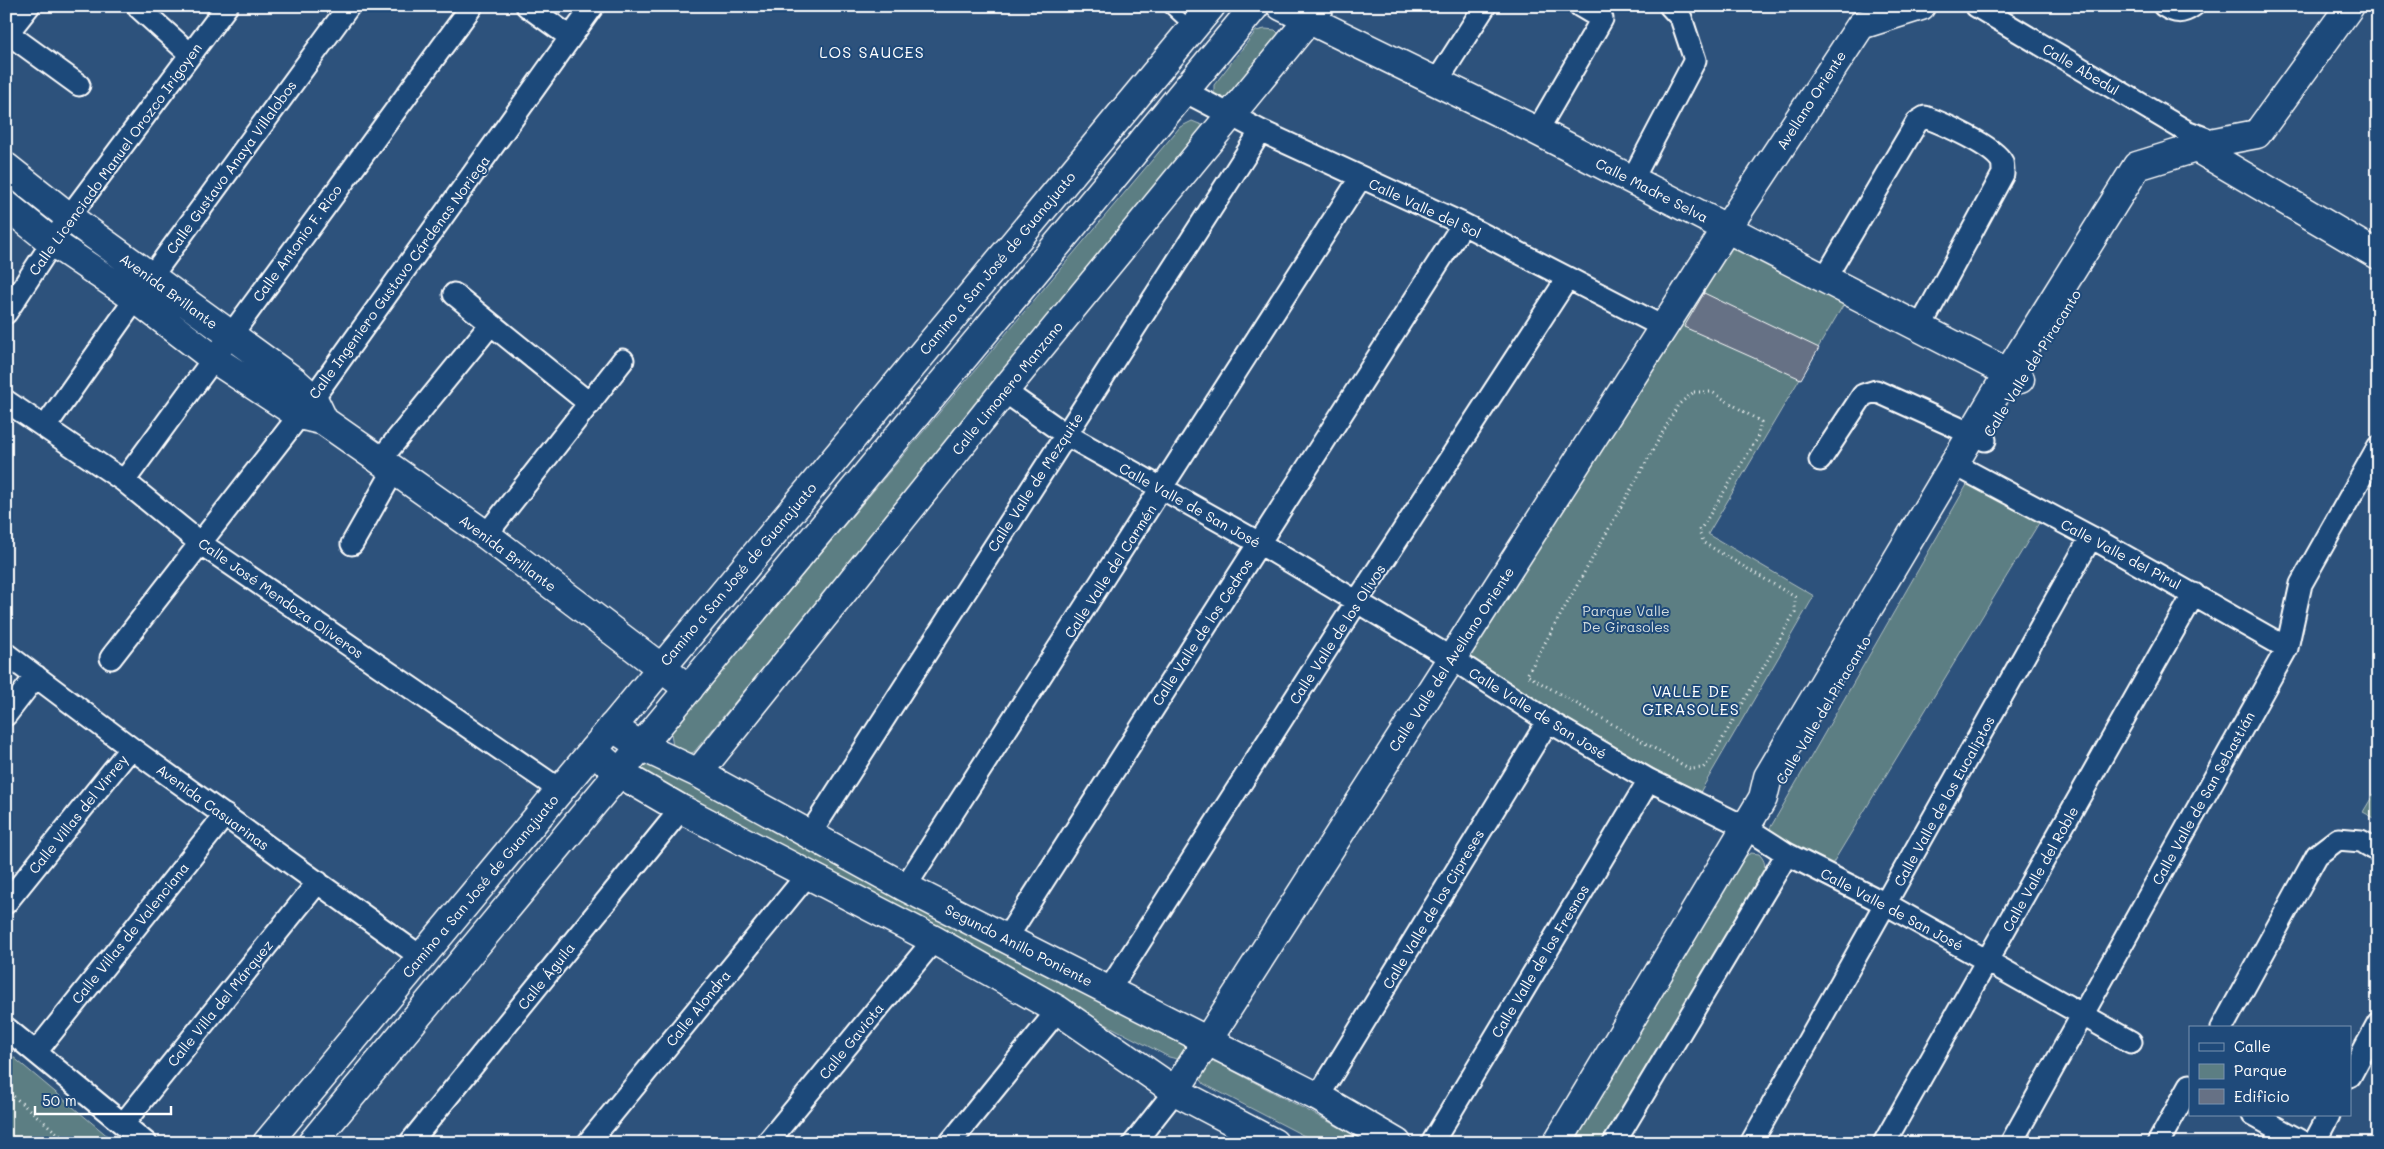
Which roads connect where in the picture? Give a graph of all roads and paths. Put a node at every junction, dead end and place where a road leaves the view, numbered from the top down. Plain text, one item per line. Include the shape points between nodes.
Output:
1 (29, 6) edge
2 (227, 6) edge
3 (349, 6) edge
4 (472, 6) edge
5 (527, 6) edge
6 (593, 6) edge
7 (1168, 6) edge
8 (1211, 6) edge
9 (1255, 6) edge
10 (1281, 6) edge
11 (1485, 6) edge
12 (1580, 6) edge
13 (1670, 6) edge
14 (1922, 6) edge
15 (1976, 6) edge
16 (2164, 6) edge
17 (2193, 6) edge
18 (2350, 6) edge
19 (2367, 6) edge
20 (139, 8) dead end
21 (1314, 13) edge
22 (1192, 28) junction
23 (7, 34) edge
24 (570, 38) junction
25 (190, 54) junction
26 (1437, 82) junction
27 (79, 85) dead end
28 (1186, 92) junction
29 (1230, 115) junction
30 (1261, 130) junction
31 (1537, 131) junction
32 (2212, 148) junction
33 (6, 167) edge
34 (1361, 177) junction
35 (1632, 180) junction
36 (6, 205) edge
37 (69, 217) junction
38 (1463, 224) junction
39 (1727, 228) junction
40 (2378, 234) edge
41 (52, 242) junction
42 (2378, 255) edge
43 (1567, 279) junction
44 (1824, 280) junction
45 (143, 288) junction
46 (454, 294) dead end
47 (6, 313) edge
48 (491, 324) junction
49 (1663, 327) junction
50 (1920, 329) junction
51 (230, 335) junction
52 (214, 359) junction
53 (623, 360) dead end
54 (2014, 376) junction
55 (1004, 391) junction
56 (6, 401) edge
57 (590, 404) junction
58 (312, 411) junction
59 (45, 427) junction
60 (1065, 434) junction
61 (1979, 436) junction
62 (2378, 447) edge
63 (1820, 460) dead end
64 (387, 465) junction
65 (1959, 468) junction
66 (124, 481) junction
67 (1162, 490) junction
68 (486, 536) junction
69 (2091, 537) junction
70 (200, 543) junction
71 (1259, 543) junction
72 (352, 544) dead end
73 (2194, 594) junction
74 (1356, 602) junction
75 (2287, 648) junction
76 (6, 654) edge
77 (111, 658) dead end
78 (1451, 658) junction
79 (660, 668) junction
80 (1527, 675) joint
81 (36, 676) junction
82 (689, 689) junction
83 (6, 715) edge
84 (1548, 722) junction
85 (612, 727) junction
86 (641, 746) junction
87 (131, 748) junction
88 (593, 750) junction
89 (619, 773) junction
90 (698, 774) junction
91 (1649, 780) junction
92 (560, 790) junction
93 (681, 809) junction
94 (225, 815) junction
95 (1745, 827) junction
96 (810, 834) junction
97 (2378, 851) edge
98 (1787, 854) junction
99 (808, 874) junction
100 (318, 882) junction
101 (906, 887) junction
102 (6, 904) edge
103 (1886, 904) junction
104 (1006, 939) junction
105 (934, 940) junction
106 (422, 957) junction
107 (1988, 961) junction
108 (1109, 990) junction
109 (1058, 1010) junction
110 (2083, 1015) junction
111 (2378, 1024) edge
112 (2223, 1026) edge
113 (6, 1028) edge
114 (1207, 1042) junction
115 (2131, 1042) dead end
116 (36, 1052) junction
117 (2352, 1072) edge
118 (2189, 1087) edge
119 (6, 1090) edge
120 (1175, 1092) junction
121 (1318, 1097) junction
122 (2255, 1116) edge
123 (2328, 1116) edge
124 (123, 1124) junction
125 (69, 1143) edge
126 (146, 1143) edge
127 (267, 1143) edge
128 (312, 1143) edge
129 (410, 1143) edge
130 (588, 1143) edge
131 (767, 1143) edge
132 (950, 1143) edge
133 (1134, 1143) edge
134 (1274, 1143) edge
135 (1398, 1143) edge
136 (1432, 1143) edge
137 (1557, 1143) edge
138 (1614, 1143) edge
139 (1751, 1143) edge
140 (1884, 1143) edge
141 (2011, 1143) edge
142 (2158, 1143) edge
143 (2304, 1143) edge
144 (2314, 1143) edge

1 - 23 street
2 - 25 street, Calle Licenciado Manuel Orozco Irigoyen
3 - 45 street, Calle Gustavo Anaya Villalobos
4 - 51 street, Calle Antonio F. Rico
5 - 24 street
6 - 24 street, Calle Ingeniero Gustavo Cárdenas Noriega
7 - 22 lane
8 - 22 main road, Camino a San José de Guanajuato
9 - 28 main road
10 - 21 main road, Calle Madre Selva
11 - 26 street
12 - 31 street via 1602,19
13 - 35 street via 1681,18 1695,60
14 - 39 main road, Avellano Oriente via 1861,25
15 - 32 street, Calle Abedul
16 - 17 street via 2174,12 2185,12
18 - 32 main road, Calle Valle del Piracanto via 2256,134
19 - 32 main road, Calle Valle del Piracanto via 2267,145
20 - 25 street
21 - 26 main road, Calle Madre Selva
21 - 29 main road, Calle Limonero Manzano
22 - 79 main road, Camino a San José de Guanajuato
23 - 27 street
24 - 58 street, Calle Ingeniero Gustavo Cárdenas Noriega
25 - 37 street, Calle Licenciado Manuel Orozco Irigoyen
26 - 31 main road, Calle Madre Selva
28 - 29 street, Calle Valle del Sol
28 - 82 main road
29 - 30 street, Calle Valle del Sol
29 - 55 main road, Calle Limonero Manzano
30 - 34 street, Calle Valle del Sol
30 - 60 street, Calle Valle de Mezquite
31 - 35 main road, Calle Madre Selva
32 - 40 main road, Calle Abedul
32 - 42 main road, Calle Abedul
32 - 54 main road, Calle Valle del Piracanto via 2138,166
33 - 37 main road, Avenida Brillante
34 - 38 street, Calle Valle del Sol
34 - 67 street, Calle Valle del Carmén
35 - 39 main road, Calle Madre Selva
36 - 41 main road, Avenida Brillante
37 - 41 street, Calle Licenciado Manuel Orozco Irigoyen
37 - 45 main road, Avenida Brillante
38 - 43 street, Calle Valle del Sol
38 - 71 street, Calle Valle de los Cedros
39 - 44 main road, Calle Madre Selva
39 - 49 main road, Calle Valle del Avellano Oriente
41 - 45 main road, Avenida Brillante
41 - 47 street, Calle Licenciado Manuel Orozco Irigoyen
43 - 49 street, Calle Valle del Sol
43 - 74 street, Calle Valle de los Olivos
44 - 50 main road, Calle Madre Selva
44 - 50 street via 1917,122 1925,117 1940,122 1993,152 2002,162 2003,174
45 - 51 main road, Avenida Brillante
45 - 52 main road, Avenida Brillante
45 - 59 street, Calle Gustavo Anaya Villalobos
46 - 48 street
48 - 57 street
48 - 64 street
49 - 78 main road, Calle Valle del Avellano Oriente
50 - 54 main road, Calle Madre Selva
51 - 52 street, Calle Antonio F. Rico
51 - 58 main road, Avenida Brillante
52 - 58 main road, Avenida Brillante
52 - 66 street, Calle Antonio F. Rico
53 - 57 street
54 - 61 main road, Calle Valle del Piracanto
55 - 60 street, Calle Valle de San José
55 - 90 main road, Calle Limonero Manzano
56 - 59 street, Calle José Mendoza Oliveros
57 - 68 street
58 - 64 main road, Avenida Brillante
58 - 70 street, Calle Ingeniero Gustavo Cárdenas Noriega
59 - 66 street, Calle José Mendoza Oliveros
60 - 67 street, Calle Valle de San José
60 - 96 street, Calle Valle de Mezquite
61 - 63 street via 1876,391 1863,395
61 - 65 main road, Calle Valle del Piracanto
62 - 75 street, Calle Valle de San Sebastián via 2301,584
64 - 68 main road, Avenida Brillante
64 - 72 street
65 - 69 street, Calle Valle del Pirul
65 - 95 main road, Calle Valle del Piracanto via 1768,777 1763,798
66 - 70 street, Calle José Mendoza Oliveros
67 - 71 street, Calle Valle de San José
67 - 101 street, Calle Valle del Carmén
68 - 79 main road, Avenida Brillante
69 - 73 street, Calle Valle del Pirul
69 - 103 street, Calle Valle de los Eucaliptos
70 - 77 street, Calle Ingeniero Gustavo Cárdenas Noriega
70 - 92 street, Calle José Mendoza Oliveros
71 - 74 street, Calle Valle de San José
71 - 104 street, Calle Valle de los Cedros
73 - 75 street, Calle Valle del Pirul
73 - 107 street, Calle Valle del Roble
74 - 78 street, Calle Valle de San José
74 - 108 street, Calle Valle de los Olivos
75 - 110 street, Calle Valle de San Sebastián
76 - 81 street, Avenida Casuarinas
78 - 84 street, Calle Valle de San José
78 - 114 main road, Calle Valle del Avellano Oriente
79 - 82 main road, Avenida Brillante
79 - 85 main road, Camino a San José de Guanajuato
80 - 80 path via 1690,769 1703,768 1795,612 1795,598 1704,543 1699,532 1757,439 1761,422 1712,392 1694,392 1678,405
81 - 83 street
81 - 87 street, Avenida Casuarinas
82 - 86 main road
84 - 91 street, Calle Valle de San José
84 - 121 street, Calle Valle de los Cipreses
85 - 86 main road, Segundo Anillo Poniente
85 - 88 main road, Camino a San José de Guanajuato
86 - 89 main road
86 - 90 main road, Segundo Anillo Poniente
87 - 94 street, Avenida Casuarinas
87 - 102 street, Calle Villas del Virrey
88 - 89 main road
88 - 92 main road, Camino a San José de Guanajuato
89 - 93 main road
89 - 128 main road
90 - 96 main road, Segundo Anillo Poniente
91 - 95 street, Calle Valle de San José
91 - 136 street, Calle Valle de los Fresnos
92 - 106 main road, Camino a San José de Guanajuato
93 - 99 main road
93 - 129 street, Calle Águila
94 - 100 street, Avenida Casuarinas
94 - 116 street, Calle Villas de Valenciana
95 - 98 street, Calle Valle de San José
95 - 137 main road, Calle Valle del Piracanto
96 - 101 main road, Segundo Anillo Poniente
97 - 112 street via 2361,841 2338,839 2317,855
98 - 103 street, Calle Valle de San José
98 - 138 street
99 - 105 main road
99 - 130 street, Calle Alondra
100 - 106 street, Avenida Casuarinas
100 - 124 street, Calle Villa del Márquez
101 - 104 main road, Segundo Anillo Poniente
103 - 107 street, Calle Valle de San José
103 - 139 street, Calle Valle de los Eucaliptos
104 - 108 main road, Segundo Anillo Poniente
105 - 109 main road
105 - 131 street, Calle Gaviota
106 - 127 main road, Camino a San José de Guanajuato
107 - 110 street, Calle Valle de San José
107 - 140 street, Calle Valle del Roble
108 - 114 main road, Segundo Anillo Poniente
109 - 120 main road
109 - 132 street
110 - 115 street, Calle Valle de San José
110 - 141 street, Calle Valle de San Sebastián
111 - 117 street
113 - 116 street
114 - 120 main road, Calle Valle del Avellano Oriente
114 - 121 main road, Segundo Anillo Poniente
116 - 124 street
118 - 142 street
119 - 125 path
120 - 133 street
120 - 134 main road
121 - 135 main road, Segundo Anillo Poniente
122 - 143 street
123 - 144 street
124 - 126 street

